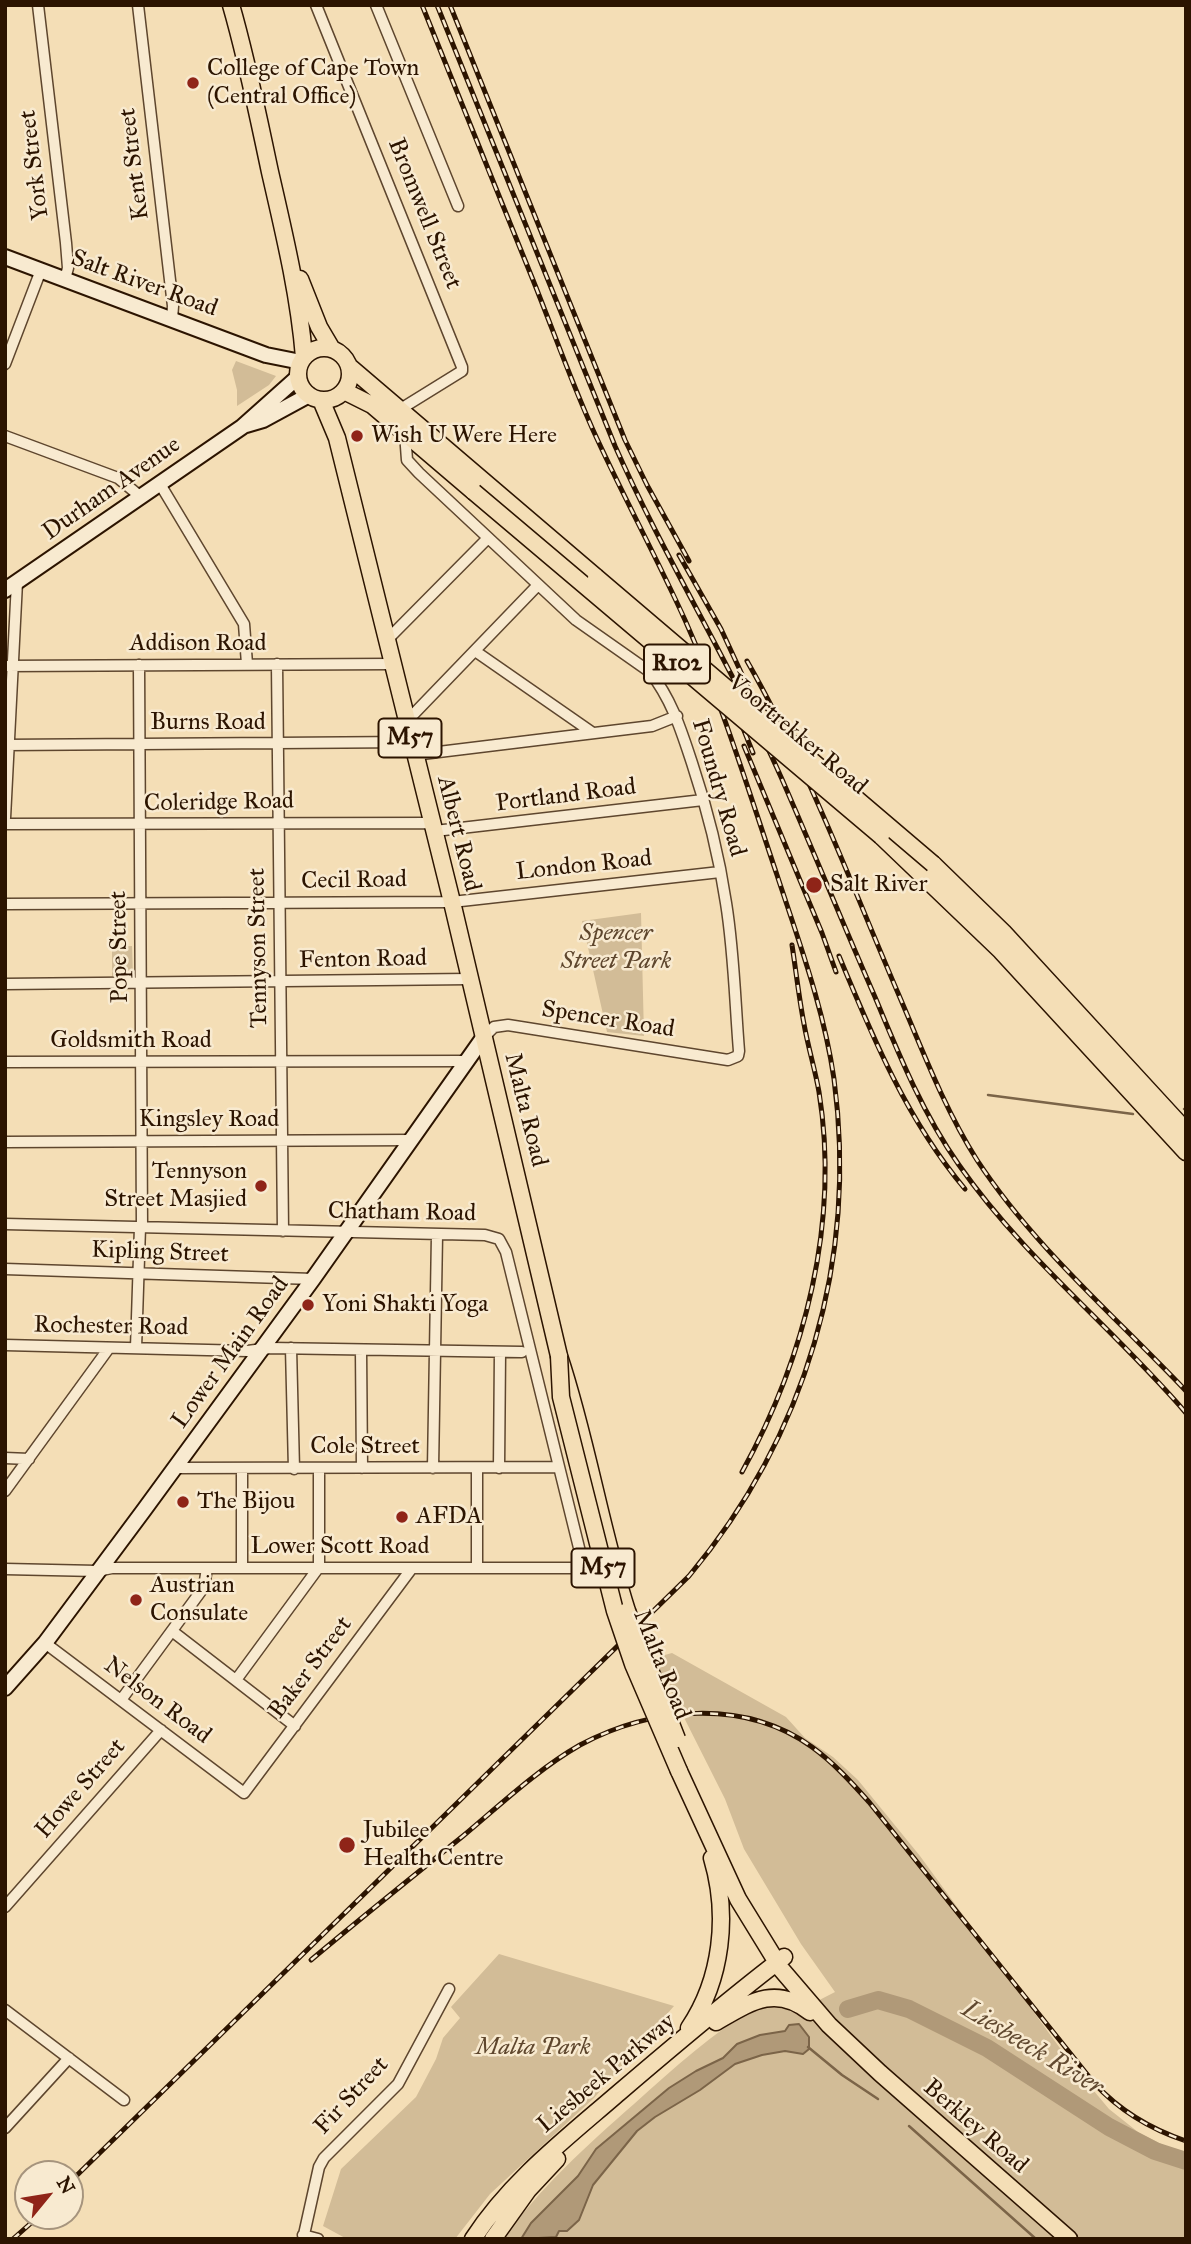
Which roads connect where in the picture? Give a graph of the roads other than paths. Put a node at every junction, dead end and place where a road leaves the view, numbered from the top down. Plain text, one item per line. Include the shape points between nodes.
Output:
1 (38, 5) edge
2 (138, 5) edge
3 (231, 5) edge
4 (316, 5) edge
5 (376, 5) edge
6 (458, 206) dead end
7 (286, 241) junction
8 (5, 257) edge
9 (41, 270) junction
10 (65, 279) junction
11 (172, 319) junction
12 (332, 349) junction
13 (5, 364) edge
14 (300, 367) junction
15 (349, 367) junction
16 (328, 395) junction
17 (399, 410) junction
18 (245, 425) junction
19 (405, 433) junction
20 (5, 436) edge
21 (16, 440) junction
22 (5, 448) edge
23 (160, 484) junction
24 (141, 497) junction
25 (488, 538) junction
26 (538, 585) junction
27 (11, 586) edge
28 (386, 641) junction
29 (475, 651) junction
30 (247, 664) junction
31 (277, 664) junction
32 (392, 664) junction
33 (139, 665) junction
34 (9, 666) edge
35 (677, 716) junction
36 (406, 722) junction
37 (593, 733) junction
38 (278, 743) junction
39 (139, 744) junction
40 (7, 745) edge
41 (413, 749) junction
42 (703, 800) junction
43 (5, 818) edge
44 (278, 823) junction
45 (5, 824) edge
46 (140, 825) junction
47 (433, 827) junction
48 (720, 872) junction
49 (452, 902) junction
50 (279, 903) junction
51 (5, 904) edge
52 (140, 904) junction
53 (470, 979) junction
54 (142, 982) junction
55 (280, 982) junction
56 (5, 984) edge
57 (484, 1038) junction
58 (732, 1059) joint
59 (466, 1060) junction
60 (281, 1061) junction
61 (5, 1062) edge
62 (142, 1062) junction
63 (1186, 1131) edge
64 (412, 1140) junction
65 (143, 1141) junction
66 (282, 1141) junction
67 (5, 1142) edge
68 (1186, 1152) edge
69 (5, 1224) edge
70 (141, 1227) junction
71 (283, 1231) junction
72 (346, 1232) junction
73 (437, 1235) junction
74 (5, 1269) edge
75 (138, 1273) junction
76 (313, 1279) junction
77 (5, 1345) edge
78 (109, 1348) junction
79 (136, 1348) junction
80 (291, 1348) junction
81 (361, 1350) junction
82 (258, 1351) junction
83 (435, 1351) junction
84 (500, 1352) junction
85 (522, 1352) dead end
86 (5, 1458) edge
87 (29, 1459) junction
88 (557, 1467) junction
89 (174, 1468) junction
90 (362, 1468) junction
91 (433, 1468) junction
92 (477, 1468) junction
93 (499, 1468) junction
94 (242, 1469) junction
95 (293, 1469) junction
96 (319, 1469) junction
97 (5, 1491) edge
98 (319, 1567) junction
99 (207, 1568) junction
100 (242, 1568) junction
101 (412, 1568) junction
102 (477, 1568) junction
103 (584, 1568) joint
104 (5, 1569) edge
105 (97, 1572) junction
106 (172, 1631) junction
107 (45, 1643) junction
108 (236, 1680) junction
109 (5, 1688) edge
110 (121, 1700) junction
111 (295, 1726) junction
112 (161, 1730) junction
113 (682, 1764) junction
114 (244, 1793) joint
115 (691, 1798) junction
116 (5, 1907) edge
117 (782, 1964) junction
118 (449, 1989) dead end
119 (7, 2014) edge
120 (830, 2025) junction
121 (710, 2026) junction
122 (680, 2042) junction
123 (853, 2047) junction
124 (69, 2058) junction
125 (124, 2100) dead end
126 (5, 2128) edge
127 (303, 2237) edge
128 (318, 2239) edge
129 (472, 2239) edge
130 (493, 2239) edge
131 (1069, 2239) edge

1 - 10 street, York Street via 66,243
2 - 11 street, Kent Street
3 - 7 main road, R102
4 - 17 street, Bromwell Street via 462,367
5 - 6 street
7 - 12 main road, R102 via 318,327
7 - 14 main road, R102 via 303,332
8 - 9 street, Salt River Road
9 - 10 street, Salt River Road
9 - 13 street
10 - 11 street, Salt River Road
11 - 14 street, Salt River Road via 275,362
12 - 14 main road via 317,349
12 - 15 main road, R102
14 - 16 main road, R102 via 302,387
14 - 18 street, Durham Avenue
15 - 16 main road via 349,384
15 - 17 main road, Voortrekker Road / R102
16 - 18 street, Durham Avenue
16 - 19 main road, Voortrekker Road / R102 via 362,398
16 - 28 main road, Albert Road / M57
17 - 63 main road, Voortrekker Road / R102, bridge via 933,864 1003,932
18 - 23 street, Durham Avenue
19 - 25 street, Foundry Road via 407,460
19 - 68 main road, Voortrekker Road / R102, bridge via 916,868 1001,951
20 - 21 street
21 - 22 street
21 - 24 street via 118,478
23 - 24 street, Durham Avenue
23 - 30 street via 244,624
24 - 27 street, Durham Avenue
25 - 26 street, Foundry Road
25 - 28 street
26 - 29 street
26 - 35 street, Foundry Road via 576,620 650,672
27 - 34 street
28 - 32 main road, Albert Road / M57
29 - 36 street
29 - 37 street
30 - 31 street, Addison Road
30 - 33 street, Addison Road
31 - 32 street, Addison Road
31 - 38 street, Tennyson Street
32 - 36 main road, Albert Road / M57
33 - 34 street, Addison Road
33 - 39 street, Pope Street
34 - 40 street
35 - 37 street, Burns Road via 652,726
35 - 42 street, Foundry Road
36 - 41 main road, Albert Road / M57
37 - 41 street, Burns Road
38 - 39 street, Burns Road
38 - 41 street, Burns Road
38 - 44 street, Tennyson Street
39 - 40 street, Burns Road
39 - 46 street, Pope Street
40 - 43 street
41 - 47 main road, Albert Road / M57
42 - 47 street, Portland Road
42 - 48 street, Foundry Road
44 - 46 street, Coleridge Road
44 - 47 street, Coleridge Road
44 - 50 street, Tennyson Street
45 - 46 street, Coleridge Road
46 - 52 street, Pope Street
47 - 49 main road, Albert Road / M57
48 - 49 street, London Road
48 - 58 street, Foundry Road via 739,1051
49 - 50 street, Cecil Road
49 - 53 main road, Albert Road / M57
50 - 52 street, Cecil Road
50 - 55 street, Tennyson Street
51 - 52 street, Cecil Road
52 - 54 street, Pope Street
53 - 55 street, Fenton Road
53 - 57 main road, Albert Road / M57
54 - 55 street, Fenton Road
54 - 56 street, Fenton Road
54 - 62 street, Pope Street
55 - 60 street, Tennyson Street
57 - 58 street, Spencer Road via 495,1027 508,1025
57 - 59 street, Lower Main Road
57 - 113 main road, Malta Road / M57, bridge via 615,1575
59 - 60 street, Goldsmith Road
59 - 64 street, Lower Main Road
60 - 62 street, Goldsmith Road
60 - 66 street, Tennyson Street
61 - 62 street, Goldsmith Road
62 - 65 street, Pope Street
64 - 66 street, Kingsley Road
64 - 72 street, Lower Main Road
65 - 66 street, Kingsley Road
65 - 67 street, Kingsley Road
65 - 70 street, Pope Street
66 - 71 street, Tennyson Street
69 - 70 street, Chatham Road
70 - 71 street, Chatham Road
70 - 75 street, Pope Street
71 - 72 street, Chatham Road
72 - 73 street, Chatham Road
72 - 76 street, Lower Main Road
73 - 83 street
73 - 88 street, Chatham Road via 492,1236 503,1244
74 - 75 street, Kipling Street
75 - 76 street, Kipling Street
75 - 79 street, Pope Street
76 - 82 street, Lower Main Road
77 - 78 street, Rochester Road
78 - 79 street, Rochester Road
78 - 87 street
79 - 82 street, Rochester Road
80 - 81 street, Rochester Road
80 - 82 street, Rochester Road
80 - 95 street
81 - 83 street, Rochester Road
81 - 90 street
82 - 89 street, Lower Main Road
83 - 84 street, Rochester Road
83 - 91 street
84 - 85 street, Rochester Road
84 - 93 street
86 - 87 street
87 - 97 street
88 - 93 street, Cole Street
88 - 103 street, Chatham Road
89 - 94 street, Cole Street
89 - 105 street, Lower Main Road
90 - 91 street, Cole Street
90 - 96 street, Cole Street
91 - 92 street, Cole Street
92 - 93 street, Cole Street
92 - 102 street
94 - 95 street, Cole Street
94 - 100 street
95 - 96 street, Cole Street
96 - 98 street
98 - 100 street, Lower Scott Road
98 - 101 street, Lower Scott Road
98 - 108 street
99 - 100 street, Lower Scott Road
99 - 105 street, Lower Scott Road
99 - 106 street via 204,1587
101 - 102 street, Lower Scott Road
101 - 111 street, Baker Street
102 - 103 street, Lower Scott Road
104 - 105 street, Lower Scott Road
105 - 107 street, Lower Main Road
106 - 108 street
106 - 110 street
107 - 109 street, Lower Main Road
107 - 110 street, Nelson Road
108 - 111 street
110 - 112 street, Nelson Road
111 - 114 street, Baker Street
112 - 114 street, Nelson Road
112 - 116 street, Howe Street
113 - 115 main road, Malta Road / M57
113 - 117 main road, Malta Road / M57 via 721,1850
115 - 117 main road, Malta Road / M57 via 738,1899
115 - 122 main road via 713,1863 720,1934 710,1988
117 - 120 main road, Berkley Road / M57
117 - 121 main road, Liesbeek Parkway
117 - 122 main road, Liesbeek Parkway
117 - 123 main road, Berkley Road / M57
118 - 127 street, Fir Street via 398,2084 324,2158
119 - 124 street
120 - 121 main road via 797,2003 772,1998 751,2002
120 - 123 main road, Berkley Road / M57
121 - 130 main road, Liesbeek Parkway via 546,2170
122 - 129 main road, Liesbeek Parkway via 534,2166
123 - 131 main road, Berkley Road
124 - 125 street
124 - 126 street
127 - 128 street

